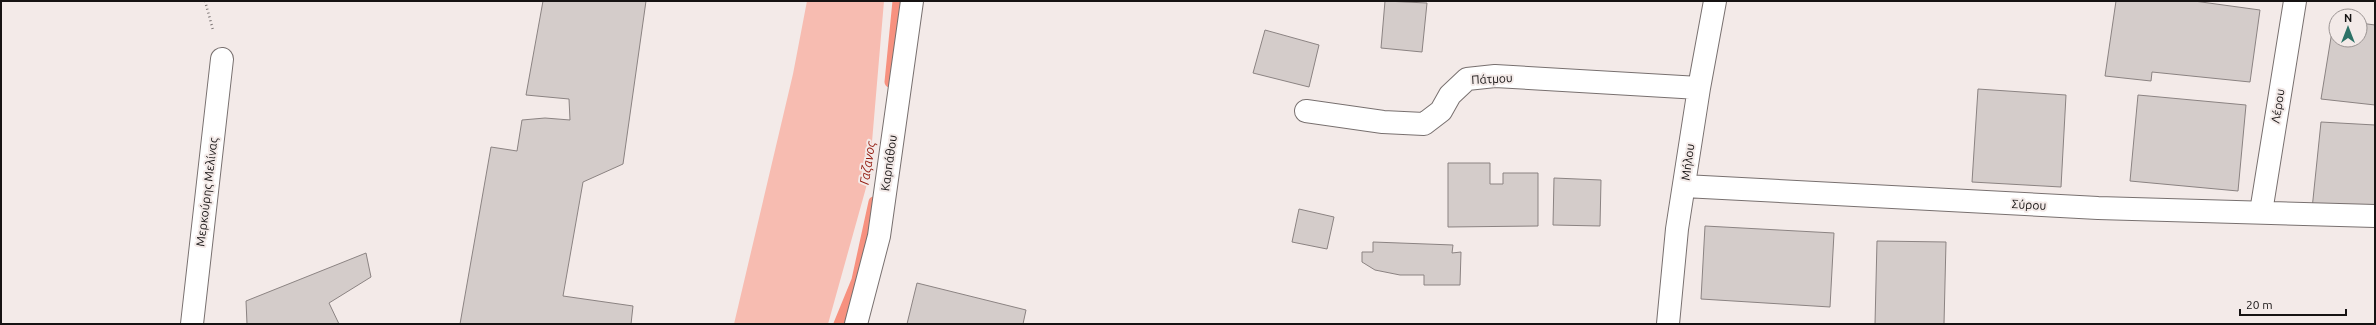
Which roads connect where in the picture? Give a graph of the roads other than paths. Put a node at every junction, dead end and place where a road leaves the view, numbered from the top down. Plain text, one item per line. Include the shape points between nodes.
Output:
1 (912, 1) edge
2 (1715, 1) edge
3 (2295, 1) edge
4 (222, 59) dead end
5 (1698, 88) junction
6 (1306, 111) dead end
7 (1684, 186) junction
8 (2261, 212) junction
9 (2375, 216) edge
10 (192, 324) edge
11 (856, 324) edge
12 (1668, 324) edge

1 - 11 street, Καρπάθου via 879,236
2 - 5 street, Μήλου
3 - 8 street, Λέρου
4 - 10 street, Μερκούρης Μελίνας
5 - 6 street, Πάτμου via 1495,76 1466,79 1450,95 1441,111 1424,124 1383,122
5 - 7 street, Μήλου
7 - 8 street, Σύρου via 2098,208
7 - 12 street, Μήλου via 1677,229
8 - 9 street, Σύρου

